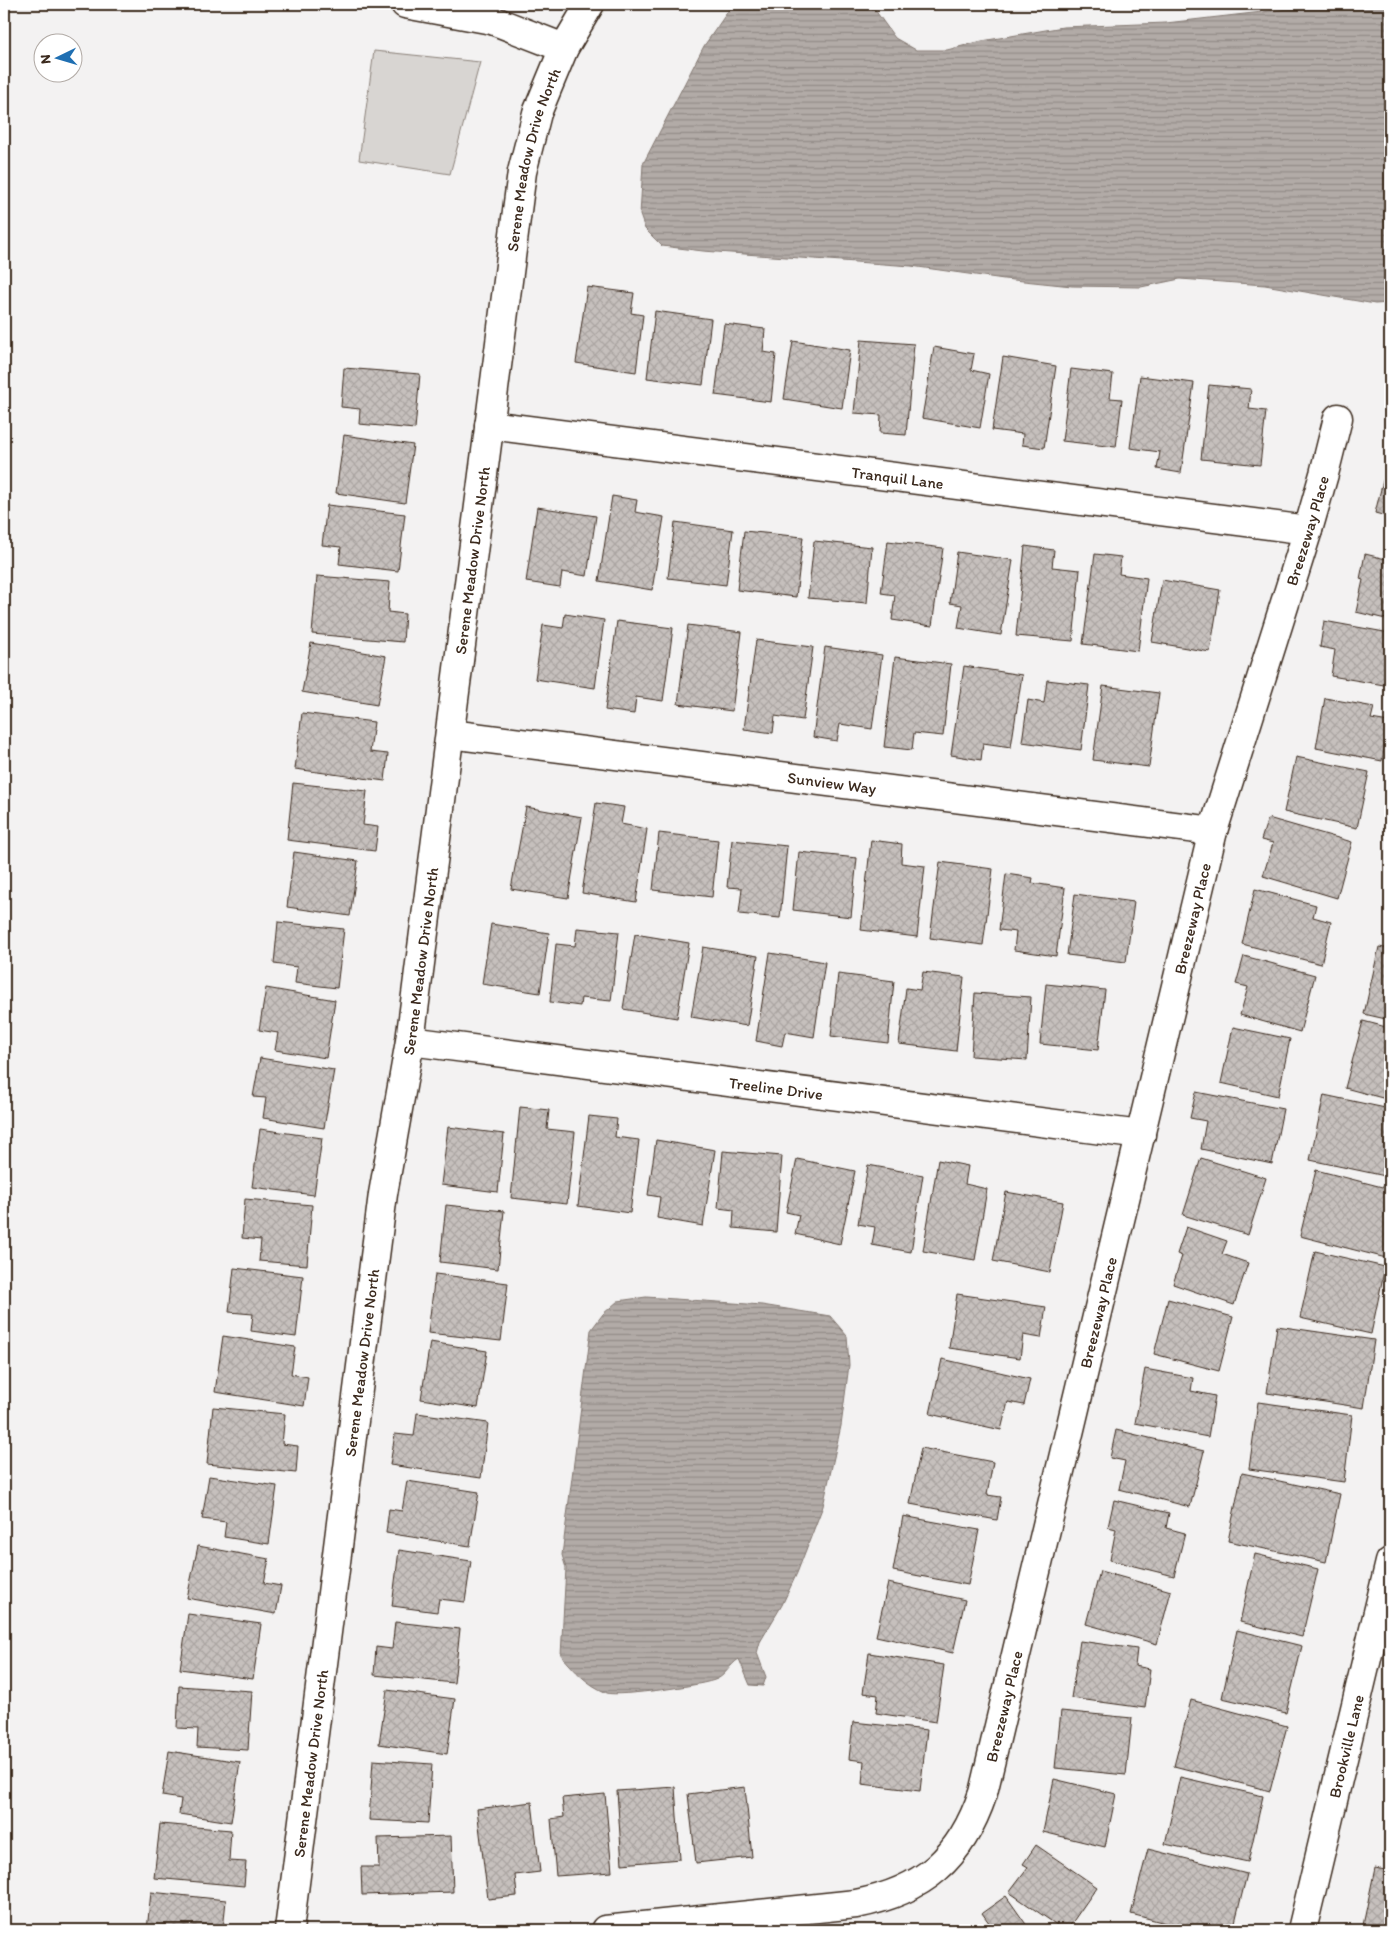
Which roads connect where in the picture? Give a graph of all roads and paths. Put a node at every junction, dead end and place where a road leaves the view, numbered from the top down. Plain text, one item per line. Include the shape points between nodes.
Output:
1 (405, 4) edge
2 (590, 4) edge
3 (564, 48) junction
4 (1338, 418) dead end
5 (490, 425) junction
6 (1308, 530) junction
7 (450, 734) junction
8 (1214, 831) junction
9 (410, 1041) junction
10 (1141, 1135) junction
11 (1390, 1562) edge
12 (637, 1929) edge
13 (289, 1930) edge
14 (605, 1930) edge
15 (1302, 1930) edge

1 - 3 street via 492,20
2 - 3 street, Serene Meadow Drive North
3 - 5 street, Serene Meadow Drive North via 538,113 522,172
4 - 6 street, Breezeway Place
5 - 6 street, Tranquil Lane
5 - 7 street, Serene Meadow Drive North
6 - 8 street, Breezeway Place
7 - 8 street, Sunview Way
7 - 9 street, Serene Meadow Drive North
8 - 10 street, Breezeway Place
9 - 10 street, Treeline Drive
9 - 13 street, Serene Meadow Drive North via 383,1194
10 - 12 street, Breezeway Place via 983,1794 975,1818 958,1846 927,1877 881,1900
11 - 15 street, Brookville Lane
12 - 14 street, Breezeway Place

